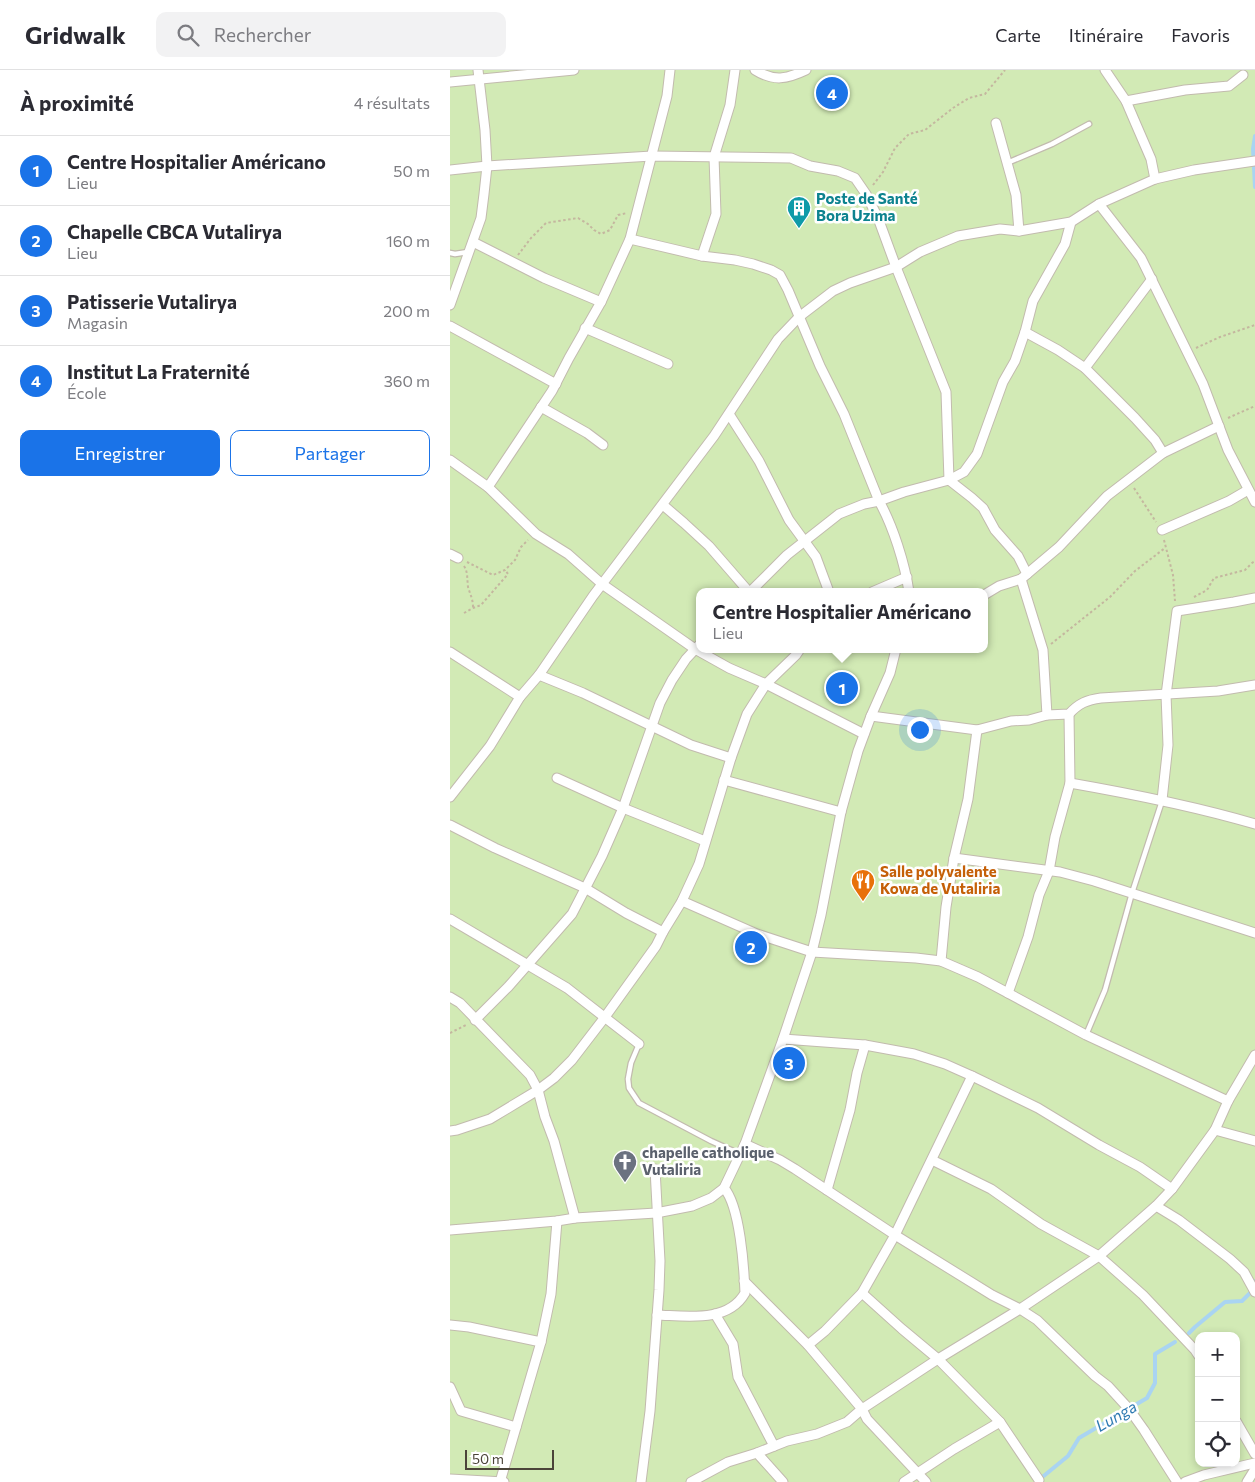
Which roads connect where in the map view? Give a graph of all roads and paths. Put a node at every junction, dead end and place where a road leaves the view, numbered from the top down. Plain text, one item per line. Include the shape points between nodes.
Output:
1 (574, 70) edge
2 (670, 70) edge
3 (735, 70) edge
4 (754, 70) edge
5 (806, 70) edge
6 (1005, 70) edge
7 (1106, 70) edge
8 (479, 74) edge
9 (1243, 75) dead end
10 (450, 82) edge
11 (1126, 102) junction
12 (996, 123) dead end
13 (1089, 124) dead end
14 (652, 156) junction
15 (714, 157) junction
16 (1255, 161) edge
17 (1007, 163) junction
18 (487, 166) junction
19 (450, 170) edge
20 (1155, 180) junction
21 (866, 194) junction
22 (1099, 204) junction
23 (636, 215) junction
24 (1071, 222) junction
25 (1019, 231) junction
26 (630, 239) junction
27 (473, 242) junction
28 (469, 252) junction
29 (450, 253) edge
30 (702, 256) junction
31 (514, 262) junction
32 (896, 267) junction
33 (1152, 279) junction
34 (601, 302) junction
35 (450, 305) edge
36 (798, 317) junction
37 (1255, 325) edge
38 (450, 326) edge
39 (585, 328) junction
40 (1025, 332) junction
41 (1186, 352) junction
42 (668, 364) dead end
43 (1085, 368) junction
44 (556, 384) junction
45 (1255, 406) edge
46 (541, 407) junction
47 (729, 414) junction
48 (1219, 426) junction
49 (603, 445) dead end
50 (1162, 453) junction
51 (450, 460) edge
52 (949, 480) junction
53 (1128, 480) junction
54 (488, 487) junction
55 (1248, 490) junction
56 (879, 501) junction
57 (1255, 502) edge
58 (663, 505) junction
59 (1162, 530) junction
60 (536, 534) junction
61 (804, 541) junction
62 (1166, 548) junction
63 (454, 556) edge
64 (1255, 561) edge
65 (505, 570) junction
66 (1024, 576) junction
67 (907, 577) junction
68 (602, 584) junction
69 (746, 588) edge
70 (754, 588) edge
71 (828, 588) edge
72 (881, 588) edge
73 (908, 588) edge
74 (988, 593) edge
75 (1255, 598) edge
76 (1191, 599) dead end
77 (473, 608) junction
78 (1176, 611) junction
79 (464, 613) dead end
80 (696, 645) edge
81 (696, 647) edge
82 (1044, 650) junction
83 (450, 652) edge
84 (707, 653) edge
85 (797, 653) edge
86 (895, 653) edge
87 (539, 676) junction
88 (766, 684) junction
89 (1255, 685) edge
90 (1166, 695) junction
91 (520, 697) junction
92 (1069, 714) junction
93 (1047, 715) junction
94 (871, 716) junction
95 (652, 726) junction
96 (977, 730) junction
97 (864, 734) junction
98 (731, 758) junction
99 (556, 778) dead end
100 (724, 780) junction
101 (1070, 783) junction
102 (450, 796) edge
103 (1162, 800) junction
104 (623, 808) junction
105 (841, 812) junction
106 (1255, 824) edge
107 (450, 825) edge
108 (705, 841) junction
109 (954, 858) junction
110 (1049, 871) junction
111 (585, 888) junction
112 (1132, 893) junction
113 (682, 901) junction
114 (450, 919) edge
115 (663, 932) junction
116 (1255, 933) edge
117 (812, 952) junction
118 (941, 961) junction
119 (527, 964) junction
120 (1008, 993) junction
121 (450, 997) edge
122 (605, 1017) junction
123 (475, 1020) junction
124 (450, 1033) edge
125 (1086, 1036) junction
126 (783, 1039) junction
127 (639, 1044) joint
128 (865, 1046) junction
129 (1255, 1055) edge
130 (972, 1076) junction
131 (538, 1090) junction
132 (1228, 1101) junction
133 (450, 1130) edge
134 (1216, 1130) junction
135 (1255, 1141) edge
136 (745, 1144) junction
137 (742, 1154) junction
138 (932, 1160) junction
139 (655, 1169) dead end
140 (724, 1188) junction
141 (1172, 1188) junction
142 (827, 1190) junction
143 (1156, 1206) junction
144 (656, 1213) junction
145 (575, 1218) junction
146 (556, 1221) junction
147 (450, 1230) edge
148 (895, 1235) junction
149 (1099, 1256) junction
150 (744, 1281) junction
151 (1255, 1292) edge
152 (862, 1293) junction
153 (1020, 1309) junction
154 (715, 1314) junction
155 (657, 1315) junction
156 (450, 1325) edge
157 (541, 1342) junction
158 (808, 1346) junction
159 (1195, 1350) edge
160 (938, 1359) junction
161 (450, 1387) edge
162 (862, 1409) junction
163 (1000, 1422) junction
164 (1237, 1422) edge
165 (516, 1427) junction
166 (774, 1446) junction
167 (757, 1453) junction
168 (1255, 1454) edge
169 (1255, 1463) edge
170 (1255, 1469) edge
171 (916, 1473) junction
172 (450, 1479) edge
173 (1039, 1480) dead end
174 (500, 1482) edge
175 (504, 1482) edge
176 (640, 1482) edge
177 (691, 1482) edge
178 (783, 1482) edge
179 (904, 1482) edge
180 (926, 1482) edge
181 (1177, 1482) edge
182 (1185, 1482) edge
183 (1247, 1482) edge

1 - 8 street
2 - 14 street
3 - 15 street via 730,105
4 - 5 street via 781,78
6 - 21 path via 986,94 969,98 925,130 909,134 894,148 883,172
7 - 11 street
8 - 10 street
8 - 18 street
9 - 11 street via 1229,86 1185,90
11 - 20 street via 1151,159
12 - 17 street
13 - 17 lane
14 - 15 street
14 - 18 street
14 - 23 street
15 - 21 street via 791,158 855,178
15 - 30 street via 716,214
16 - 20 street via 1194,170
17 - 25 street via 1016,195
18 - 19 street
18 - 27 street via 481,218
20 - 22 street
21 - 32 street
22 - 24 street
22 - 33 street via 1142,258
23 - 26 street
23 - 31 path via 632,212 618,215 610,230 601,234 578,218 546,223 519,251
24 - 25 street
24 - 40 street via 1065,244 1033,301
25 - 32 street via 1000,229 958,236 920,252
26 - 30 street
26 - 34 street
27 - 28 street
27 - 31 street
28 - 29 lane
28 - 35 street
30 - 36 street via 753,264 780,275
31 - 34 street
32 - 36 street via 833,291
32 - 52 street via 946,392
33 - 41 street
33 - 43 street
34 - 39 street
36 - 47 street via 778,339
36 - 56 street via 844,414
37 - 41 path
38 - 44 street
39 - 42 street
39 - 44 street
40 - 43 street
40 - 52 street via 977,454 964,472
41 - 48 street
43 - 50 street via 1155,440
44 - 46 street
45 - 48 path via 1229,416
46 - 49 street
46 - 54 street
47 - 58 street
47 - 61 street
48 - 50 street
48 - 55 street
50 - 53 street
51 - 54 street
52 - 56 street
52 - 66 street via 982,508 994,530 1018,556
53 - 59 path
53 - 66 street
54 - 60 street
55 - 57 street
55 - 59 street
56 - 61 street via 840,514
56 - 67 street
58 - 68 street
58 - 69 street via 709,546
59 - 62 path
60 - 65 path via 521,546 515,560
60 - 68 street via 568,554
61 - 70 street
61 - 71 street via 816,557
62 - 78 path via 1173,575
62 - 82 path
63 - 65 path via 493,575
63 - 77 path via 466,569
64 - 76 path via 1245,570 1214,578 1207,590
65 - 77 path via 508,574 481,605
66 - 74 street
66 - 82 street
67 - 72 street
67 - 73 street
68 - 80 street
68 - 87 street
75 - 78 street
77 - 79 path
78 - 90 street
81 - 95 street via 672,680
82 - 93 street
83 - 91 street
84 - 88 street via 729,668
85 - 88 street
86 - 94 street
87 - 91 street
87 - 95 street
88 - 97 street
88 - 98 street via 747,714
89 - 90 street
90 - 92 street via 1088,700
90 - 103 street via 1168,745
91 - 102 street via 490,746
92 - 93 street
92 - 101 street
93 - 96 street
94 - 96 street
94 - 97 street
95 - 98 street via 690,745
95 - 104 street
96 - 109 street via 968,799
97 - 105 street
98 - 100 street
99 - 104 street
100 - 105 street
100 - 108 street
101 - 103 street
101 - 110 street
103 - 106 street
103 - 112 lane
104 - 108 street
104 - 111 street
105 - 117 street
107 - 111 street
108 - 113 street via 699,864
109 - 110 street
109 - 118 street
110 - 112 street
110 - 120 street
111 - 115 street
111 - 119 street via 572,914
112 - 116 street
112 - 125 lane via 1105,990
113 - 115 street
113 - 117 street via 757,934
114 - 119 street
115 - 122 street
117 - 118 street
117 - 126 street
118 - 120 street
119 - 122 street via 567,988
119 - 123 street
120 - 125 street
121 - 123 street
122 - 127 street
122 - 131 street via 572,1060
123 - 124 path
123 - 131 street via 530,1075
125 - 132 street
126 - 128 street
126 - 136 street
127 - 137 lane via 630,1063 628,1079 629,1088 639,1103
128 - 130 street via 914,1054
128 - 142 street
129 - 132 street
130 - 138 street
130 - 141 street via 1038,1108
131 - 133 street via 490,1119
131 - 145 street
132 - 134 street
134 - 135 street
134 - 141 street
136 - 137 street
136 - 142 street via 780,1160
137 - 140 street
138 - 148 street
138 - 149 street via 991,1189 1041,1224
139 - 144 street
140 - 144 street via 692,1206
140 - 150 street via 738,1230
141 - 143 street
142 - 148 street
143 - 149 street
143 - 151 street via 1230,1259 1244,1272
144 - 145 street
144 - 155 street via 660,1261
145 - 146 street
146 - 147 street
146 - 157 street via 551,1294
148 - 152 street
148 - 153 street
149 - 153 street
149 - 159 street via 1144,1295
150 - 154 street via 745,1293 741,1301 730,1310
150 - 158 street
152 - 158 street
152 - 160 street
153 - 160 street
153 - 181 street via 1057,1338 1129,1409
154 - 155 street
154 - 166 street via 733,1344 738,1377
155 - 176 street via 650,1411
156 - 157 street
157 - 165 street
158 - 162 street
160 - 162 street
160 - 163 street
161 - 165 street via 461,1411
162 - 166 street via 847,1422
162 - 171 street via 867,1419
163 - 171 street
163 - 173 street
164 - 168 street
165 - 174 street
166 - 167 street
167 - 177 street via 728,1462
167 - 178 street
169 - 182 street
170 - 183 street
171 - 179 street
171 - 180 street
172 - 174 street
174 - 175 street

